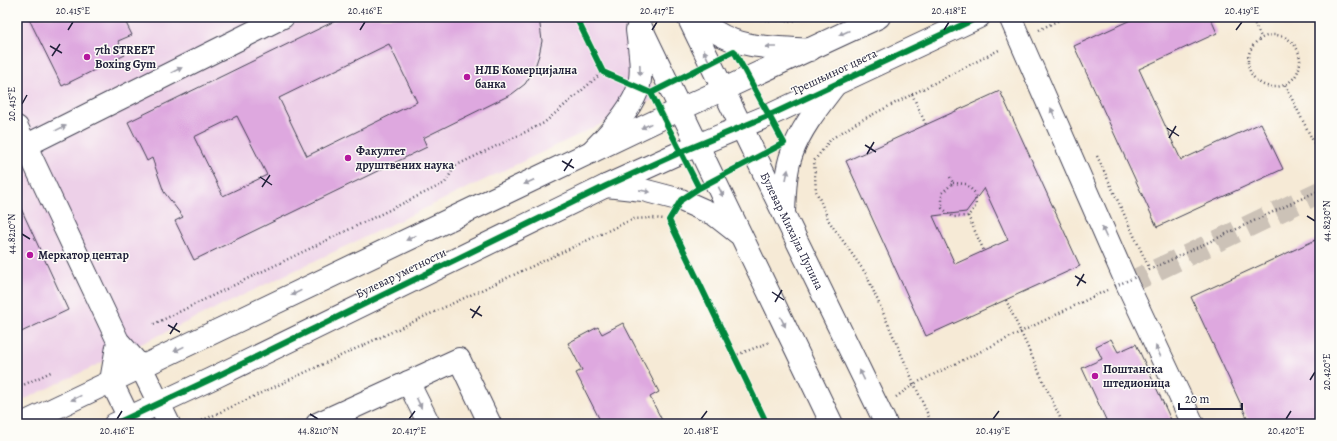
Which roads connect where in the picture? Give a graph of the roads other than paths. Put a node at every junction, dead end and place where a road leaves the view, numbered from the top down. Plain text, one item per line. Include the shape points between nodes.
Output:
1 (283, 17) edge
2 (636, 17) edge
3 (688, 17) edge
4 (700, 17) edge
5 (879, 17) edge
6 (979, 17) edge
7 (1010, 17) edge
8 (810, 50) junction
9 (835, 84) junction
10 (723, 90) junction
11 (681, 109) junction
12 (742, 127) junction
13 (698, 144) junction
14 (22, 150) edge
15 (591, 152) junction
16 (606, 186) junction
17 (784, 213) junction
18 (742, 236) junction
19 (118, 341) junction
20 (141, 367) junction
21 (111, 381) junction
22 (408, 382) junction
23 (159, 403) junction
24 (125, 422) edge
25 (22, 424) edge
26 (169, 424) edge
27 (318, 424) edge
28 (429, 424) edge
29 (490, 424) edge
30 (832, 424) edge
31 (886, 424) edge
32 (1193, 424) edge

14 -> 1 street
2 - 11 street
2 -> 15 street via 641,73 639,87 608,135
10 -> 3 street, Булевар Михајла Пупина
8 -> 4 street via 758,47 736,41 716,32
5 -> 8 street
6 - 9 street, Трешњиног цвета
32 -> 7 street via 1128,286
8 - 10 street
9 - 12 street, Трешњиног цвета
17 -> 9 street via 785,185 792,154 806,124
10 - 11 street
10 - 12 street, Булевар Михајла Пупина
11 - 13 street
11 -> 15 street
12 - 13 street, Трешњиног цвета
12 - 17 street, Булевар Михајла Пупина
13 - 16 street, Булевар уметности
13 -> 18 street
14 - 19 street
15 -> 20 street
16 -> 18 street via 643,190 681,200 714,215
16 - 23 street, Булевар уметности
31 -> 17 street, Булевар Михајла Пупина
18 -> 30 street
19 - 20 street
19 - 21 street
20 - 21 street
20 - 23 street
21 - 24 street
21 -> 25 street
22 - 27 street
22 -> 28 street
22 - 29 street via 459,359
23 - 24 street, Булевар уметности
23 - 26 street

